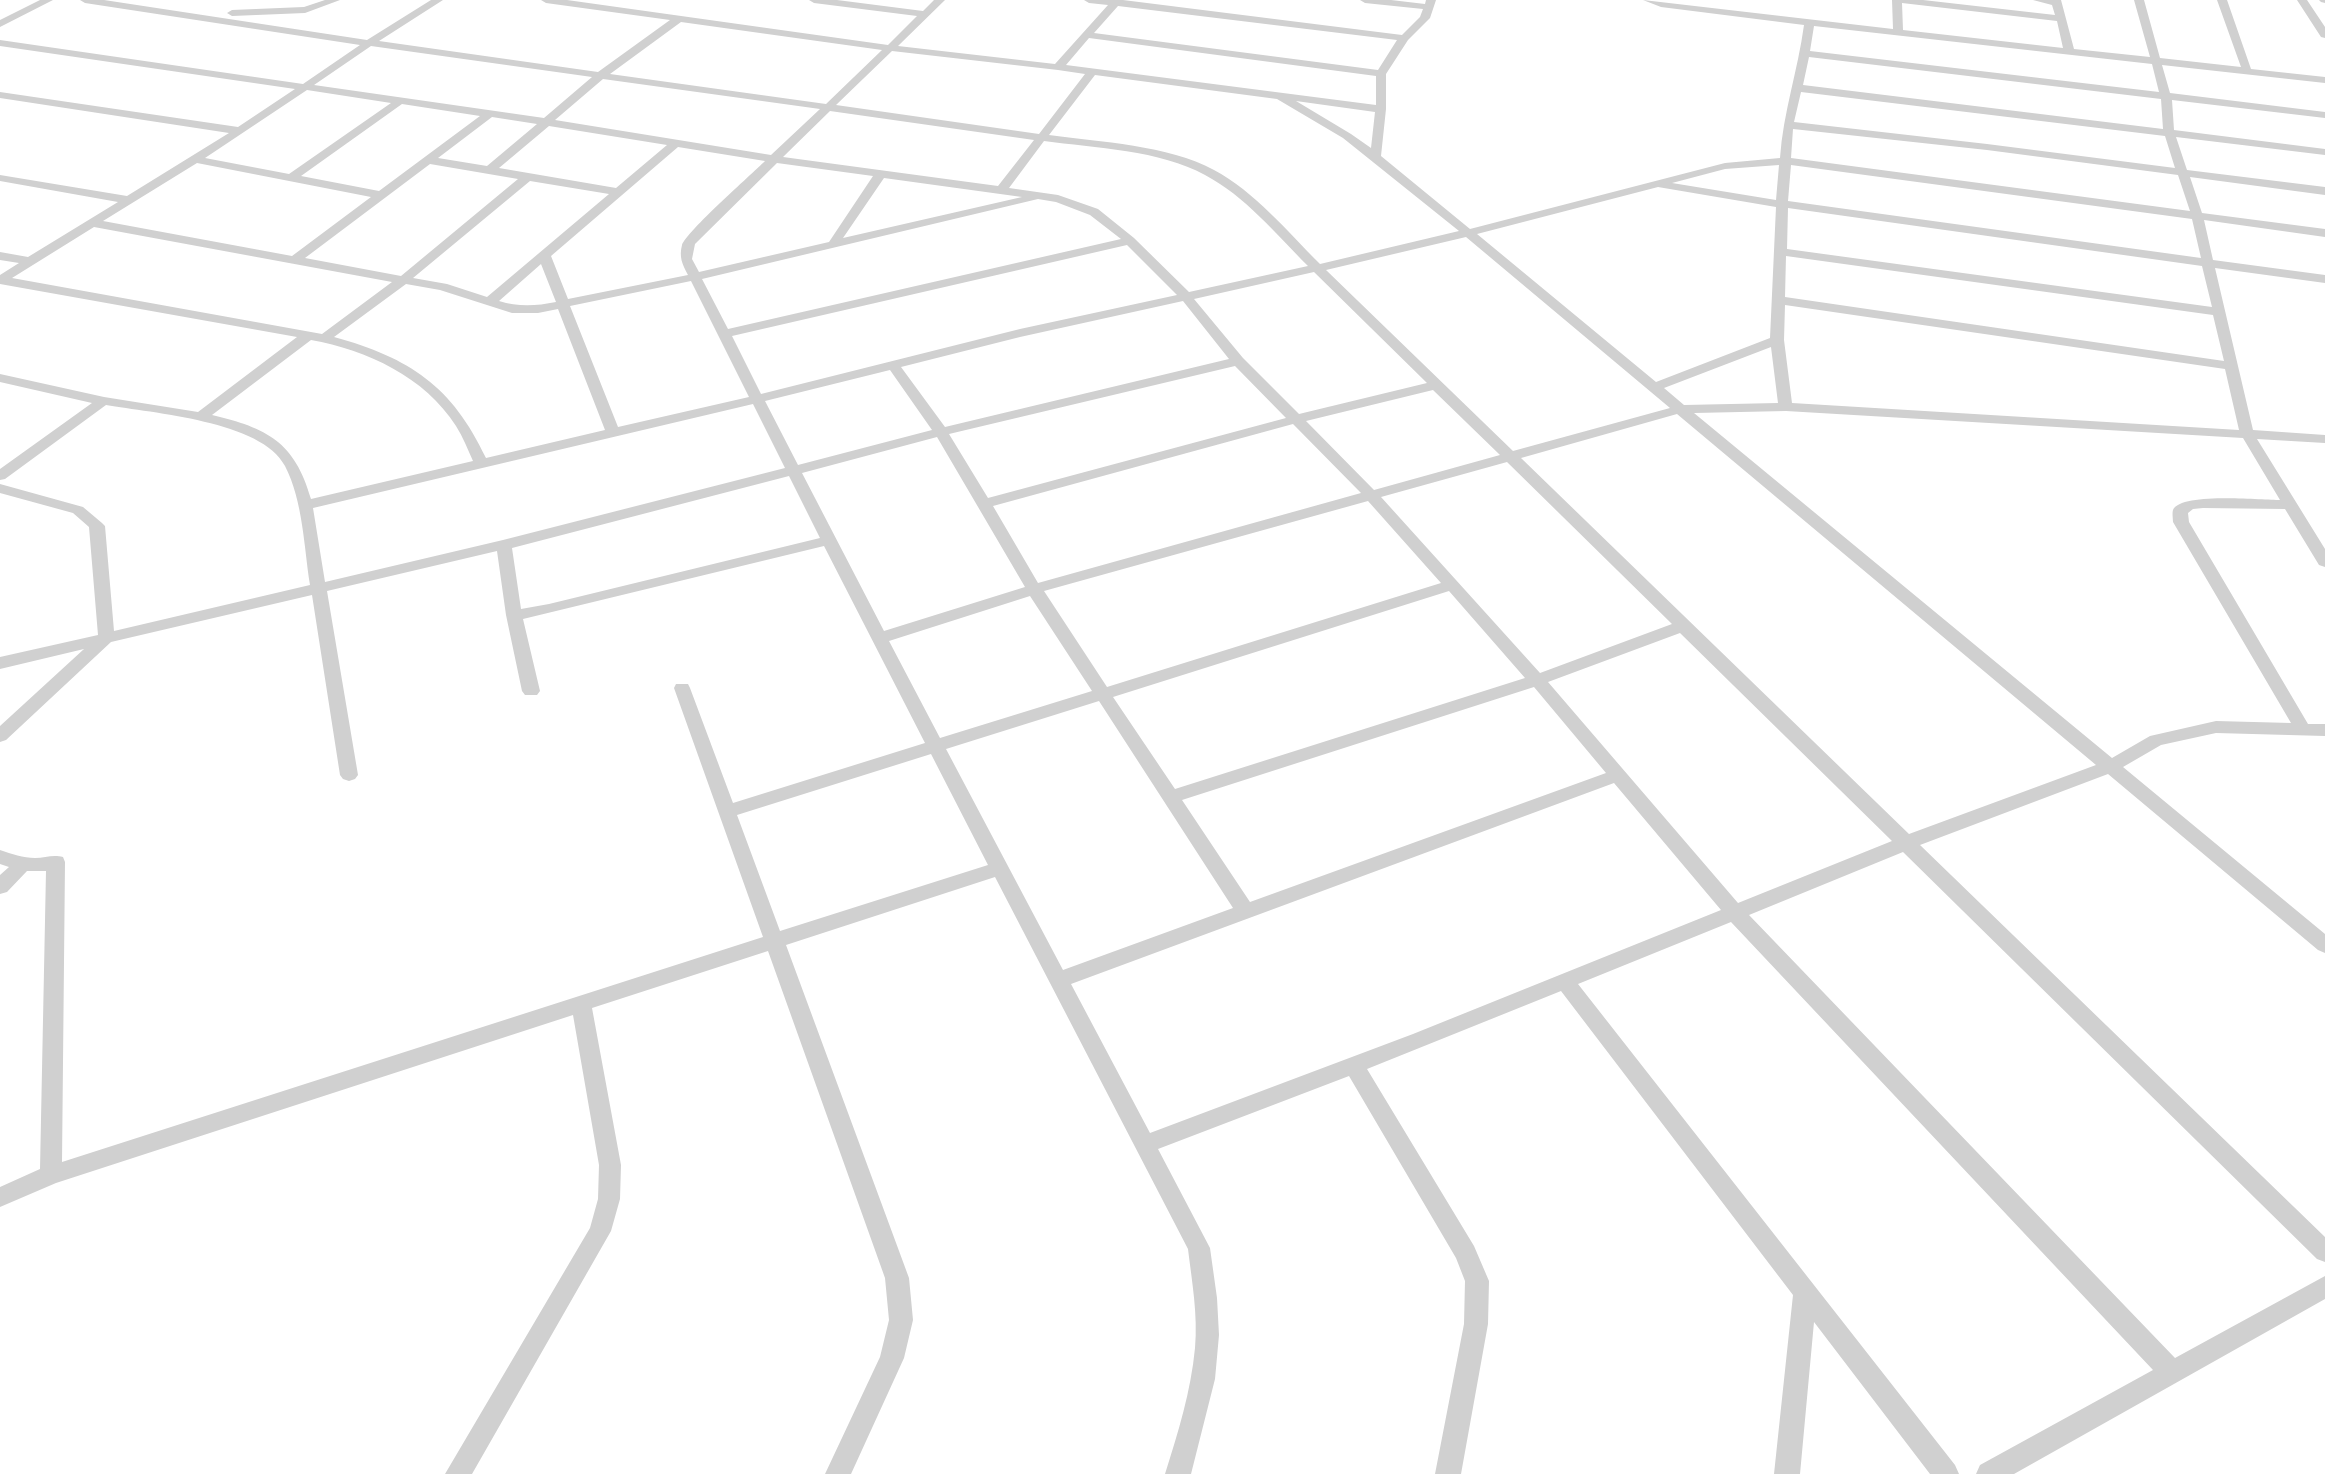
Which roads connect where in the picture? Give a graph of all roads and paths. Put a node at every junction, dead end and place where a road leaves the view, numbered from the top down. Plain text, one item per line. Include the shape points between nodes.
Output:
1 (48, 0) edge
2 (85, 0) edge
3 (143, 0) edge
4 (335, 0) edge
5 (438, 0) edge
6 (546, 0) edge
7 (622, 0) edge
8 (814, 0) edge
9 (940, 0) edge
10 (1089, 0) edge
11 (1365, 0) edge
12 (1648, 0) edge
13 (1711, 0) edge
14 (1898, 0) edge
15 (2038, 0) edge
16 (2139, 0) edge
17 (2222, 0) edge
18 (2302, 0) edge
19 (1116, 1) edge
20 (2056, 1) edge
21 (1429, 4) edge
22 (609, 8) junction
23 (1708, 12) junction
24 (924, 14) junction
25 (678, 19) junction
26 (2061, 19) junction
27 (1809, 22) junction
28 (0, 24) edge
29 (1898, 32) junction
30 (1088, 35) junction
31 (2325, 35) edge
32 (1404, 38) junction
33 (0, 43) edge
34 (369, 43) junction
35 (890, 48) junction
36 (2069, 50) junction
37 (1805, 53) junction
38 (2156, 61) junction
39 (1058, 67) junction
40 (2247, 71) junction
41 (1092, 72) junction
42 (1381, 74) junction
43 (602, 75) junction
44 (2325, 80) edge
45 (303, 88) junction
46 (1798, 88) junction
47 (0, 95) edge
48 (1281, 97) junction
49 (2166, 97) junction
50 (400, 101) junction
51 (826, 107) junction
52 (1381, 109) junction
53 (489, 114) junction
54 (2325, 115) edge
55 (547, 122) junction
56 (1788, 125) junction
57 (240, 131) junction
58 (2169, 132) junction
59 (1042, 137) junction
60 (675, 144) junction
61 (2325, 152) edge
62 (1375, 158) junction
63 (194, 159) junction
64 (773, 159) junction
65 (429, 160) junction
66 (1787, 161) junction
67 (489, 171) junction
68 (2184, 173) junction
69 (880, 175) junction
70 (527, 177) junction
71 (0, 178) edge
72 (291, 178) junction
73 (1655, 184) junction
74 (1002, 190) junction
75 (2325, 191) edge
76 (618, 192) junction
77 (380, 195) junction
78 (1041, 196) junction
79 (129, 200) junction
80 (1782, 204) junction
81 (2197, 215) junction
82 (92, 223) junction
83 (1468, 232) junction
84 (2325, 233) edge
85 (1130, 240) junction
86 (833, 245) junction
87 (1781, 252) junction
88 (544, 255) junction
89 (0, 256) edge
90 (296, 258) junction
91 (30, 261) junction
92 (2208, 263) junction
93 (1317, 268) junction
94 (694, 277) junction
95 (2323, 279) edge
96 (0, 280) edge
97 (403, 280) junction
98 (2325, 291) edge
99 (1186, 296) junction
100 (1779, 300) junction
101 (488, 303) junction
102 (565, 304) junction
103 (2219, 312) junction
104 (723, 334) junction
105 (307, 336) junction
106 (324, 338) junction
107 (1777, 340) junction
108 (1238, 361) junction
109 (893, 365) junction
110 (2231, 366) junction
111 (0, 378) edge
112 (1435, 385) junction
113 (1654, 387) junction
114 (757, 399) junction
115 (103, 400) junction
116 (1786, 407) junction
117 (1681, 409) junction
118 (200, 417) junction
119 (1297, 419) junction
120 (941, 432) junction
121 (613, 433) junction
122 (2247, 434) junction
123 (2325, 439) edge
124 (1510, 458) junction
125 (482, 464) junction
126 (793, 470) junction
127 (0, 476) edge
128 (0, 488) edge
129 (1371, 495) junction
130 (984, 504) junction
131 (2290, 505) junction
132 (305, 506) junction
133 (829, 540) junction
134 (504, 545) junction
135 (2325, 562) edge
136 (1452, 585) junction
137 (319, 589) junction
138 (1034, 589) junction
139 (514, 615) junction
140 (1683, 626) junction
141 (106, 638) junction
142 (879, 638) junction
143 (0, 663) edge
144 (1537, 680) junction
145 (682, 688) dead end
146 (531, 691) dead end
147 (1103, 694) junction
148 (2303, 729) junction
149 (2325, 730) edge
150 (0, 736) edge
151 (936, 746) junction
152 (2112, 766) junction
153 (349, 775) dead end
154 (1618, 775) junction
155 (1170, 797) junction
156 (727, 812) junction
157 (1906, 843) junction
158 (0, 856) edge
159 (23, 864) junction
160 (1000, 868) junction
161 (0, 887) edge
162 (1246, 912) junction
163 (1735, 913) junction
164 (775, 941) junction
165 (2325, 945) edge
166 (1058, 980) junction
167 (1565, 982) junction
168 (581, 1004) junction
169 (1354, 1065) junction
170 (1144, 1145) junction
171 (51, 1175) junction
172 (0, 1196) edge
173 (2325, 1252) edge
174 (2325, 1287) edge
175 (1805, 1291) junction
176 (2171, 1371) junction
177 (458, 1474) edge
178 (838, 1474) edge
179 (1178, 1474) edge
180 (1448, 1474) edge
181 (1787, 1474) edge
182 (1946, 1474) edge
183 (1989, 1474) edge

1 - 28 street
2 - 34 street
3 - 4 street via 249,14 305,10
5 - 34 street
6 - 22 street
7 - 22 street
8 - 24 street
9 - 24 street
10 - 19 street
11 - 21 street
12 - 23 street
13 - 23 street
14 - 26 street
14 - 29 street
15 - 20 street
16 - 38 street
17 - 40 street
18 - 31 street
19 - 30 street
19 - 32 street
20 - 26 street
21 - 32 street via 1425,18
22 - 25 street
23 - 27 street
24 - 35 street
25 - 35 street
25 - 43 street
26 - 36 street
27 - 29 street
27 - 37 street
29 - 36 street
30 - 39 street
30 - 42 street
32 - 42 street
33 - 45 street
34 - 43 street
34 - 45 street
35 - 39 street
35 - 51 street
36 - 38 street
37 - 46 street
37 - 49 street
38 - 40 street
38 - 49 street
39 - 41 street
40 - 44 street
41 - 48 street
41 - 59 street
42 - 52 street
43 - 51 street
43 - 55 street
45 - 50 street
45 - 57 street
46 - 56 street
46 - 58 street
47 - 57 street
48 - 52 street
48 - 62 street via 1347,136
49 - 54 street
49 - 58 street
50 - 53 street
50 - 72 street
51 - 59 street
51 - 64 street
52 - 62 street
53 - 55 street
53 - 65 street
55 - 60 street
55 - 67 street
56 - 66 street
56 - 68 street
57 - 63 street
58 - 61 street
58 - 68 street
59 - 74 street
59 - 93 street via 1139,151 1208,172 1238,192
60 - 64 street
60 - 76 street
62 - 83 street
63 - 72 street
63 - 79 street
64 - 69 street
64 - 94 street via 688,243 686,259
65 - 67 street
65 - 77 street
66 - 73 street via 1725,166
66 - 80 street
66 - 81 street
67 - 70 street
68 - 75 street
68 - 81 street
69 - 74 street
69 - 86 street
70 - 76 street
70 - 97 street
71 - 79 street
72 - 77 street
73 - 80 street
73 - 83 street
74 - 78 street
76 - 88 street
77 - 90 street
78 - 85 street via 1094,212
78 - 86 street
79 - 82 street
80 - 87 street
80 - 92 street
81 - 84 street
81 - 92 street
82 - 90 street
82 - 91 street
83 - 93 street
83 - 113 street
85 - 99 street
85 - 104 street
86 - 94 street
87 - 100 street
87 - 103 street
88 - 101 street
88 - 102 street
89 - 91 street
90 - 97 street
91 - 96 street
92 - 95 street
92 - 103 street
93 - 99 street
93 - 112 street
94 - 102 street
94 - 104 street
95 - 98 street
96 - 105 street
97 - 101 street via 442,287
97 - 106 street
99 - 108 street
99 - 109 street
100 - 107 street
100 - 110 street
101 - 102 street via 512,309
102 - 121 street
103 - 110 street
104 - 114 street
105 - 106 street
105 - 118 street
106 - 125 street via 360,348 411,372 432,388 461,423
107 - 113 street
107 - 116 street
108 - 119 street
108 - 120 street
109 - 114 street
109 - 120 street
110 - 122 street
111 - 115 street
112 - 119 street
112 - 124 street
113 - 117 street
114 - 121 street
114 - 126 street
115 - 118 street
115 - 127 street
116 - 117 street
116 - 122 street
117 - 124 street
117 - 152 street
118 - 132 street via 240,428 267,440 285,455 296,473
119 - 129 street
119 - 130 street
120 - 126 street
120 - 130 street
121 - 125 street
122 - 123 street
122 - 131 street
124 - 129 street
124 - 140 street
125 - 132 street
126 - 133 street
126 - 134 street
128 - 141 street via 78,510 97,526
129 - 136 street
129 - 138 street
130 - 138 street
131 - 135 street
131 - 148 street via 2203,503 2180,511 2181,522
132 - 137 street
133 - 139 street
133 - 142 street
134 - 137 street
134 - 139 street
136 - 144 street
136 - 147 street
137 - 141 street
137 - 153 street
138 - 142 street
138 - 147 street
139 - 146 street
140 - 144 street
140 - 157 street
141 - 143 street
141 - 150 street
142 - 151 street
144 - 154 street
144 - 155 street
145 - 156 street
147 - 151 street
147 - 155 street
148 - 149 street
148 - 152 street via 2216,726 2156,740
151 - 156 street
151 - 160 street
152 - 157 street
152 - 165 street
154 - 162 street
154 - 163 street
155 - 162 street
156 - 164 street
157 - 163 street
157 - 173 street
158 - 159 street
159 - 161 street
159 - 171 street via 37,866 56,862
160 - 164 street
160 - 166 street
162 - 166 street
163 - 167 street
163 - 176 street
164 - 168 street
164 - 178 street via 897,1278 901,1320 892,1358
166 - 170 street
167 - 169 street
167 - 175 street
168 - 171 street
168 - 177 street via 610,1165 609,1199 600,1231
169 - 170 street
169 - 180 street via 1466,1253 1477,1281 1476,1324
170 - 179 street via 1198,1248 1207,1299 1206,1357 1197,1409
171 - 172 street
174 - 176 street
175 - 181 street
175 - 182 street
176 - 183 street

